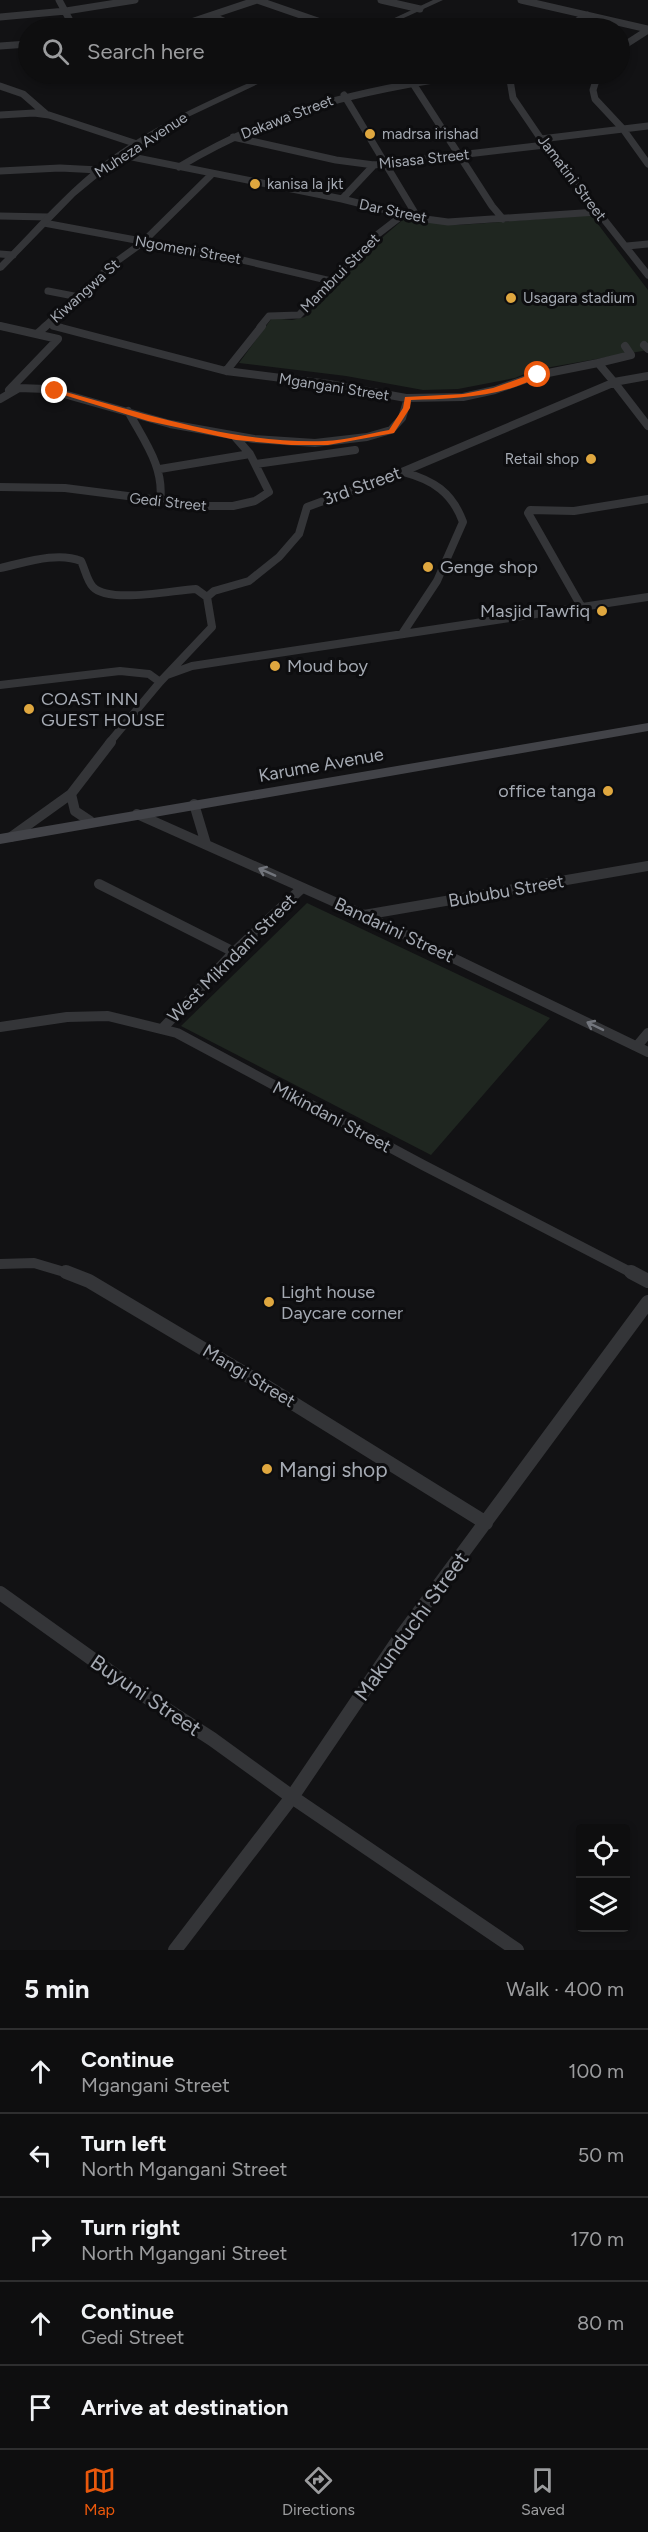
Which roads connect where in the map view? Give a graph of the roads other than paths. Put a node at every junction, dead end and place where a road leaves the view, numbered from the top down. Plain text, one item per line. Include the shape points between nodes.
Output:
1 (59, 0) edge
2 (135, 0) edge
3 (257, 0) edge
4 (381, 0) edge
5 (439, 0) edge
6 (521, 0) edge
7 (420, 9) junction
8 (66, 11) junction
9 (587, 15) junction
10 (212, 16) junction
11 (0, 17) edge
12 (69, 18) edge
13 (206, 18) edge
14 (216, 18) edge
15 (309, 18) edge
16 (400, 18) edge
17 (582, 18) edge
18 (599, 18) edge
19 (630, 26) edge
20 (648, 30) edge
21 (630, 42) edge
22 (18, 45) edge
23 (0, 46) edge
24 (253, 84) edge
25 (402, 84) edge
26 (413, 84) edge
27 (511, 84) edge
28 (595, 84) edge
29 (0, 86) edge
30 (344, 95) junction
31 (0, 114) edge
32 (49, 115) junction
33 (648, 126) edge
34 (623, 129) junction
35 (233, 137) junction
36 (543, 142) junction
37 (137, 144) junction
38 (122, 155) junction
39 (460, 156) junction
40 (386, 164) junction
41 (648, 164) edge
42 (374, 165) junction
43 (179, 167) junction
44 (99, 170) junction
45 (0, 171) edge
46 (211, 175) junction
47 (342, 199) junction
48 (597, 212) junction
49 (404, 214) junction
50 (0, 216) edge
51 (418, 218) junction
52 (503, 219) junction
53 (46, 220) junction
54 (142, 243) junction
55 (648, 244) edge
56 (627, 246) junction
57 (0, 254) edge
58 (13, 255) junction
59 (0, 268) edge
60 (648, 275) edge
61 (331, 281) junction
62 (48, 291) dead end
63 (79, 297) junction
64 (48, 324) junction
65 (0, 326) edge
66 (38, 333) junction
67 (625, 346) dead end
68 (598, 363) junction
69 (226, 371) junction
70 (648, 376) edge
71 (614, 382) junction
72 (2, 397) edge
73 (408, 398) junction
74 (128, 411) junction
75 (648, 426) edge
76 (236, 438) junction
77 (355, 450) dead end
78 (250, 454) junction
79 (256, 465) junction
80 (160, 470) junction
81 (402, 472) junction
82 (0, 487) edge
83 (648, 499) edge
84 (160, 502) junction
85 (0, 567) edge
86 (207, 597) junction
87 (648, 597) edge
88 (581, 606) junction
89 (402, 634) junction
90 (163, 679) junction
91 (0, 685) edge
92 (648, 727) edge
93 (71, 794) junction
94 (194, 804) junction
95 (137, 814) junction
96 (90, 821) junction
97 (6, 838) edge
98 (206, 844) junction
99 (648, 866) edge
100 (99, 884) dead end
101 (302, 888) junction
102 (364, 915) junction
103 (234, 952) junction
104 (0, 1027) edge
105 (162, 1029) junction
106 (648, 1033) edge
107 (637, 1046) junction
108 (648, 1052) edge
109 (0, 1264) edge
110 (648, 1281) edge
111 (648, 1302) edge
112 (486, 1523) junction
113 (0, 1593) edge
114 (292, 1797) junction
115 (175, 1950) edge
116 (517, 1950) edge

1 - 8 street
2 - 8 street
3 - 10 street
3 - 15 street
4 - 7 street
5 - 7 street
6 - 9 street
7 - 16 street
8 - 11 street
8 - 12 street
9 - 17 street
9 - 18 street
10 - 13 street
10 - 14 street
19 - 20 street
20 - 21 street
22 - 23 street
24 - 37 street, Muheza Avenue via 183,116
25 - 30 street, Dakawa Street
26 - 39 street
27 - 36 street, Jamatini Street via 513,98
28 - 34 street via 595,99
29 - 32 street via 23,94
30 - 35 street, Dakawa Street
30 - 40 street
31 - 32 street
32 - 37 street
33 - 34 street, Misasa Street
34 - 36 street, Misasa Street
34 - 41 street
35 - 42 street, Misasa Street
35 - 43 street, Dakawa Street
36 - 39 street, Misasa Street
36 - 48 street, Jamatini Street
37 - 38 street, Muheza Avenue
38 - 43 street, Dar Street
38 - 44 street, Muheza Avenue
39 - 40 street, Misasa Street
39 - 52 street
40 - 42 street, Misasa Street
40 - 51 street
42 - 47 street
43 - 46 street, Dar Street
44 - 45 street
44 - 53 street, Muheza Avenue
46 - 47 street, Dar Street
46 - 54 street, Kiwangwa St
47 - 49 street, Dar Street
48 - 52 street, Dar Street
48 - 56 street, Jamatini Street
49 - 51 street, Dar Street
49 - 61 street, Mambrui Street
50 - 53 street, Ngomeni Street
51 - 52 street, Dar Street via 448,222
53 - 54 street, Ngomeni Street
53 - 58 street, Muheza Avenue
54 - 61 street, Ngomeni Street via 218,255
54 - 63 street, Kiwangwa St
55 - 56 street
56 - 60 street, Jamatini Street
57 - 58 street
58 - 59 street, Muheza Avenue
61 - 69 street, Mambrui Street via 299,315 269,316
62 - 63 street
63 - 64 street, Kiwangwa St
64 - 66 street, Kiwangwa St
64 - 69 street, Mgangani Street
65 - 66 street
66 - 72 street via 58,339
67 - 68 street, Mgangani Street via 631,355
68 - 71 street
68 - 73 street, Mgangani Street via 538,375 463,397
69 - 73 street, Mgangani Street
70 - 71 street
71 - 75 street
71 - 81 street, 3rd Street
72 - 74 street via 18,388 36,388
73 - 76 street via 399,422 388,433 328,443
74 - 76 street
74 - 80 street
76 - 78 street, Gedi Street
77 - 79 street
78 - 79 street, Gedi Street
78 - 80 street
79 - 84 street, Gedi Street via 269,492 254,503 221,507
80 - 84 street
81 - 86 street, 3rd Street via 307,507 299,534 279,557 249,581 214,591
81 - 89 street via 429,478 440,486 453,499 463,522 437,581
82 - 84 street, Gedi Street via 76,489
83 - 88 street via 574,511 548,509 528,513
85 - 86 street via 78,558 100,592 115,595 196,589
86 - 90 street via 212,627
87 - 88 street
88 - 89 street
89 - 90 street via 192,666
90 - 91 street via 120,671
90 - 93 street
92 - 94 main road, Karume Avenue
93 - 96 street via 75,811
93 - 97 street
94 - 95 main road, Karume Avenue
94 - 98 street
95 - 96 main road, Karume Avenue
95 - 98 street, Bandarini Street
96 - 97 main road, Karume Avenue
101 -> 98 street, Bandarini Street
99 - 102 street, Bububu Street
100 - 103 street
101 - 102 street, Bandarini Street
101 - 103 street, West Mikndani Street
107 -> 102 street, Bandarini Street
103 - 105 street, West Mikndani Street
104 - 105 street, Mikindani Street via 77,1016 110,1016
105 - 110 street, Mikindani Street
106 - 107 street
107 - 108 street, Bandarini Street
109 - 112 street, Mangi Street via 33,1262 89,1281
111 - 112 street, Makunduchi Street
112 - 114 street, Makunduchi Street via 396,1642
113 - 114 street, Buyuni Street
114 - 115 street, Makunduchi Street
114 - 116 street, Buyuni Street

